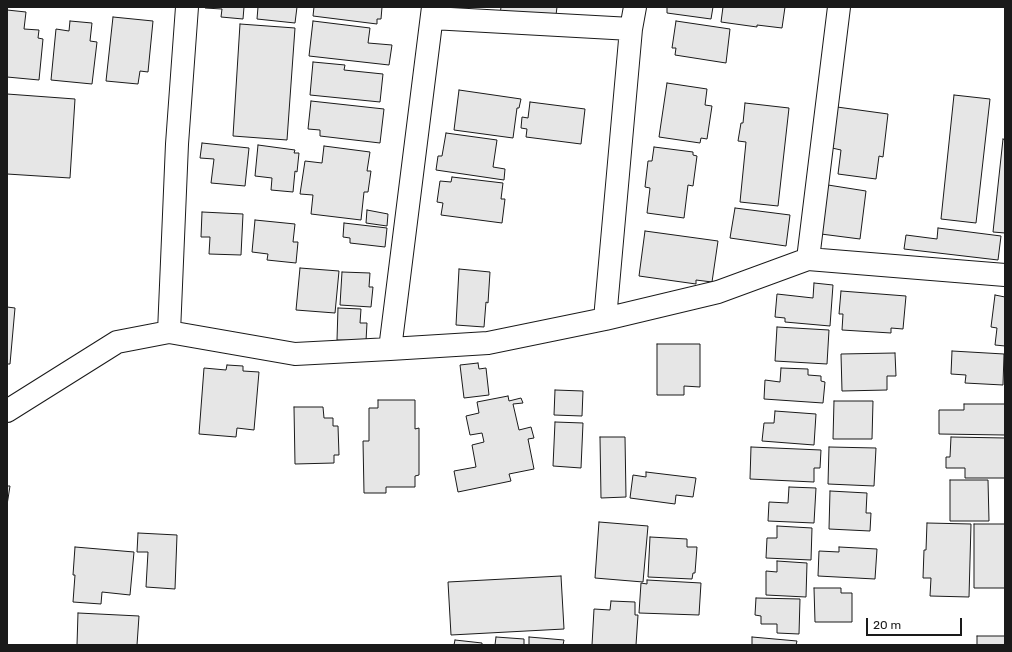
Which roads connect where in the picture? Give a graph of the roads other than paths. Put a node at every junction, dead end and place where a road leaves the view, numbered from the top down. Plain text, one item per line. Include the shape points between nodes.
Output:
1 (187, 7) edge
2 (635, 7) edge
3 (839, 7) edge
4 (433, 12) edge
5 (631, 29) junction
6 (808, 259) junction
7 (1005, 275) edge
8 (605, 319) junction
9 (169, 332) junction
10 (390, 350) junction
11 (7, 411) edge

1 - 9 street via 177,144
2 - 5 street
3 - 6 street
4 - 5 street
4 - 10 street
5 - 8 street
6 - 7 street
6 - 8 street via 718,292
8 - 10 street via 488,343
9 - 10 street via 295,354
9 - 11 street via 117,342

